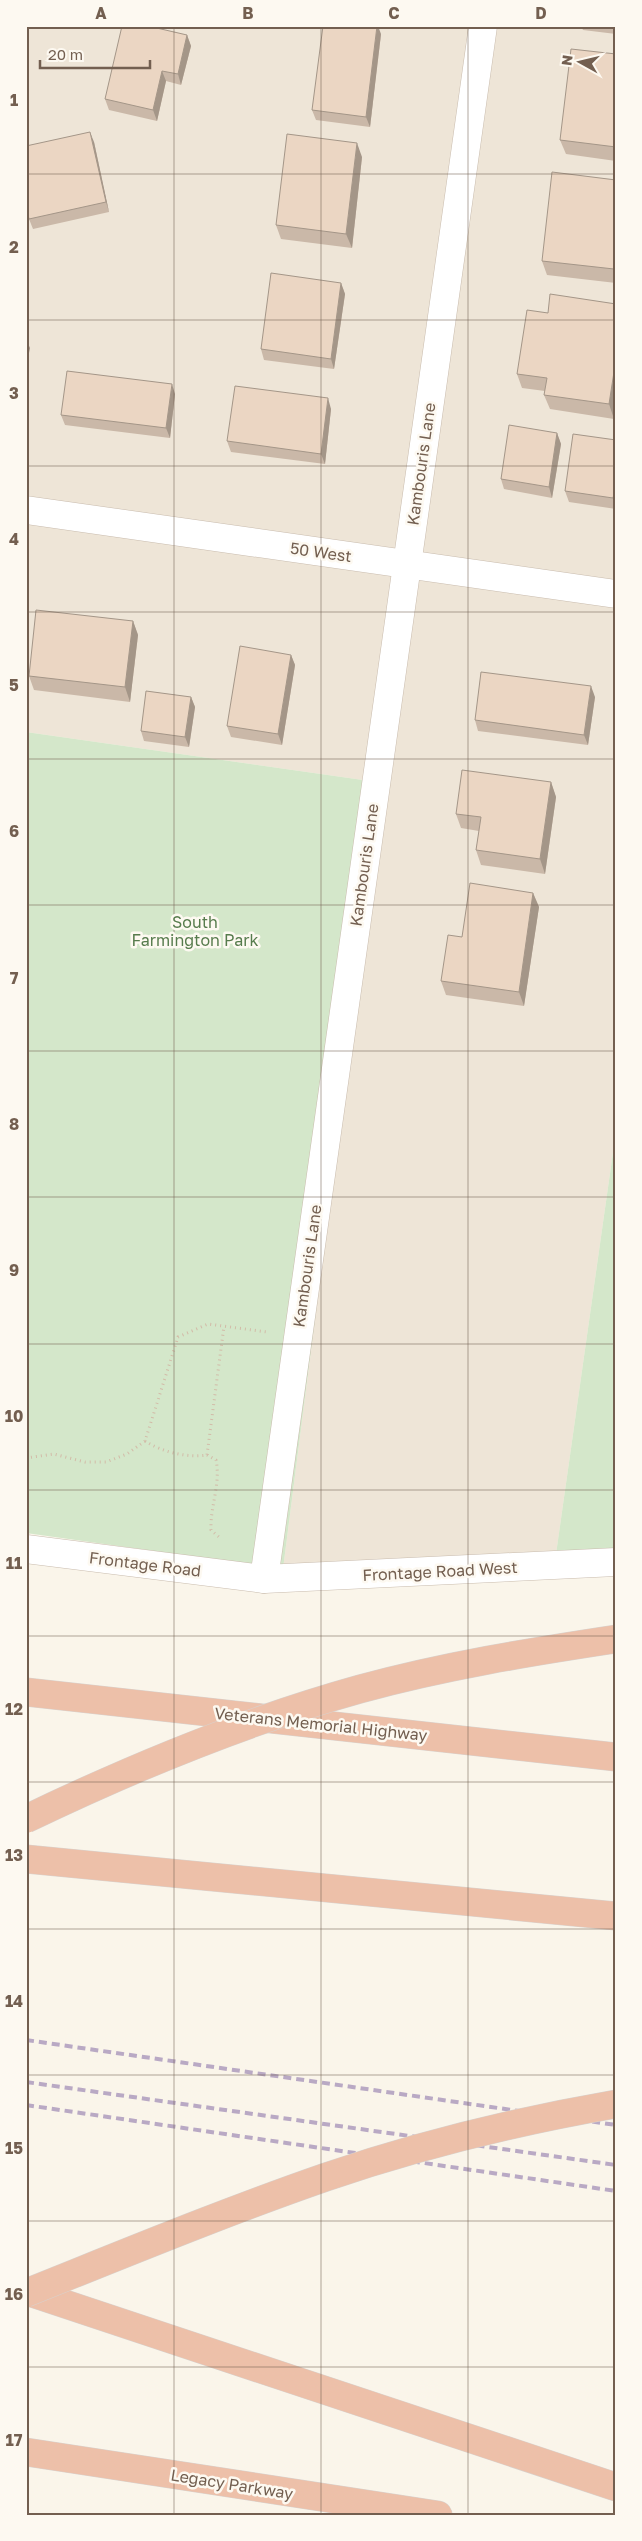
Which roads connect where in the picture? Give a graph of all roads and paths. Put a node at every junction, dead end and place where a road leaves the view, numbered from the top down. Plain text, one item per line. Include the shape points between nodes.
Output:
1 (483, 26) edge
2 (26, 510) edge
3 (407, 564) junction
4 (616, 594) edge
5 (224, 1326) junction
6 (297, 1336) junction
7 (144, 1441) junction
8 (207, 1455) junction
9 (26, 1458) edge
10 (219, 1536) dead end
11 (26, 1549) edge
12 (616, 1562) edge
13 (264, 1579) junction
14 (616, 1639) edge
15 (26, 1692) edge
16 (616, 1757) edge
17 (26, 1819) edge
18 (26, 1859) edge
19 (616, 1916) edge
20 (616, 2104) edge
21 (26, 2292) edge
22 (26, 2452) edge
23 (616, 2486) edge
24 (438, 2515) edge

1 - 3 street, Kambouris Lane
2 - 3 street, 50 West
3 - 4 street, 50 West
3 - 6 street, Kambouris Lane
5 - 6 path
5 - 7 path via 208,1324 178,1337
5 - 8 path
6 - 13 street, Kambouris Lane
7 - 8 path via 155,1448 191,1458
7 - 9 path via 127,1454 106,1462 85,1462 54,1454
8 - 10 path via 216,1460 218,1474 211,1530
11 - 13 street, Frontage Road
12 - 13 street, Frontage Road West
14 - 17 highway, bridge via 535,1651 361,1689 189,1748 95,1786
15 - 16 highway, Veterans Memorial Highway
18 - 19 highway
20 - 21 highway, bridge via 498,2128 336,2174 216,2217
21 - 23 highway
22 - 24 highway, Legacy Parkway

